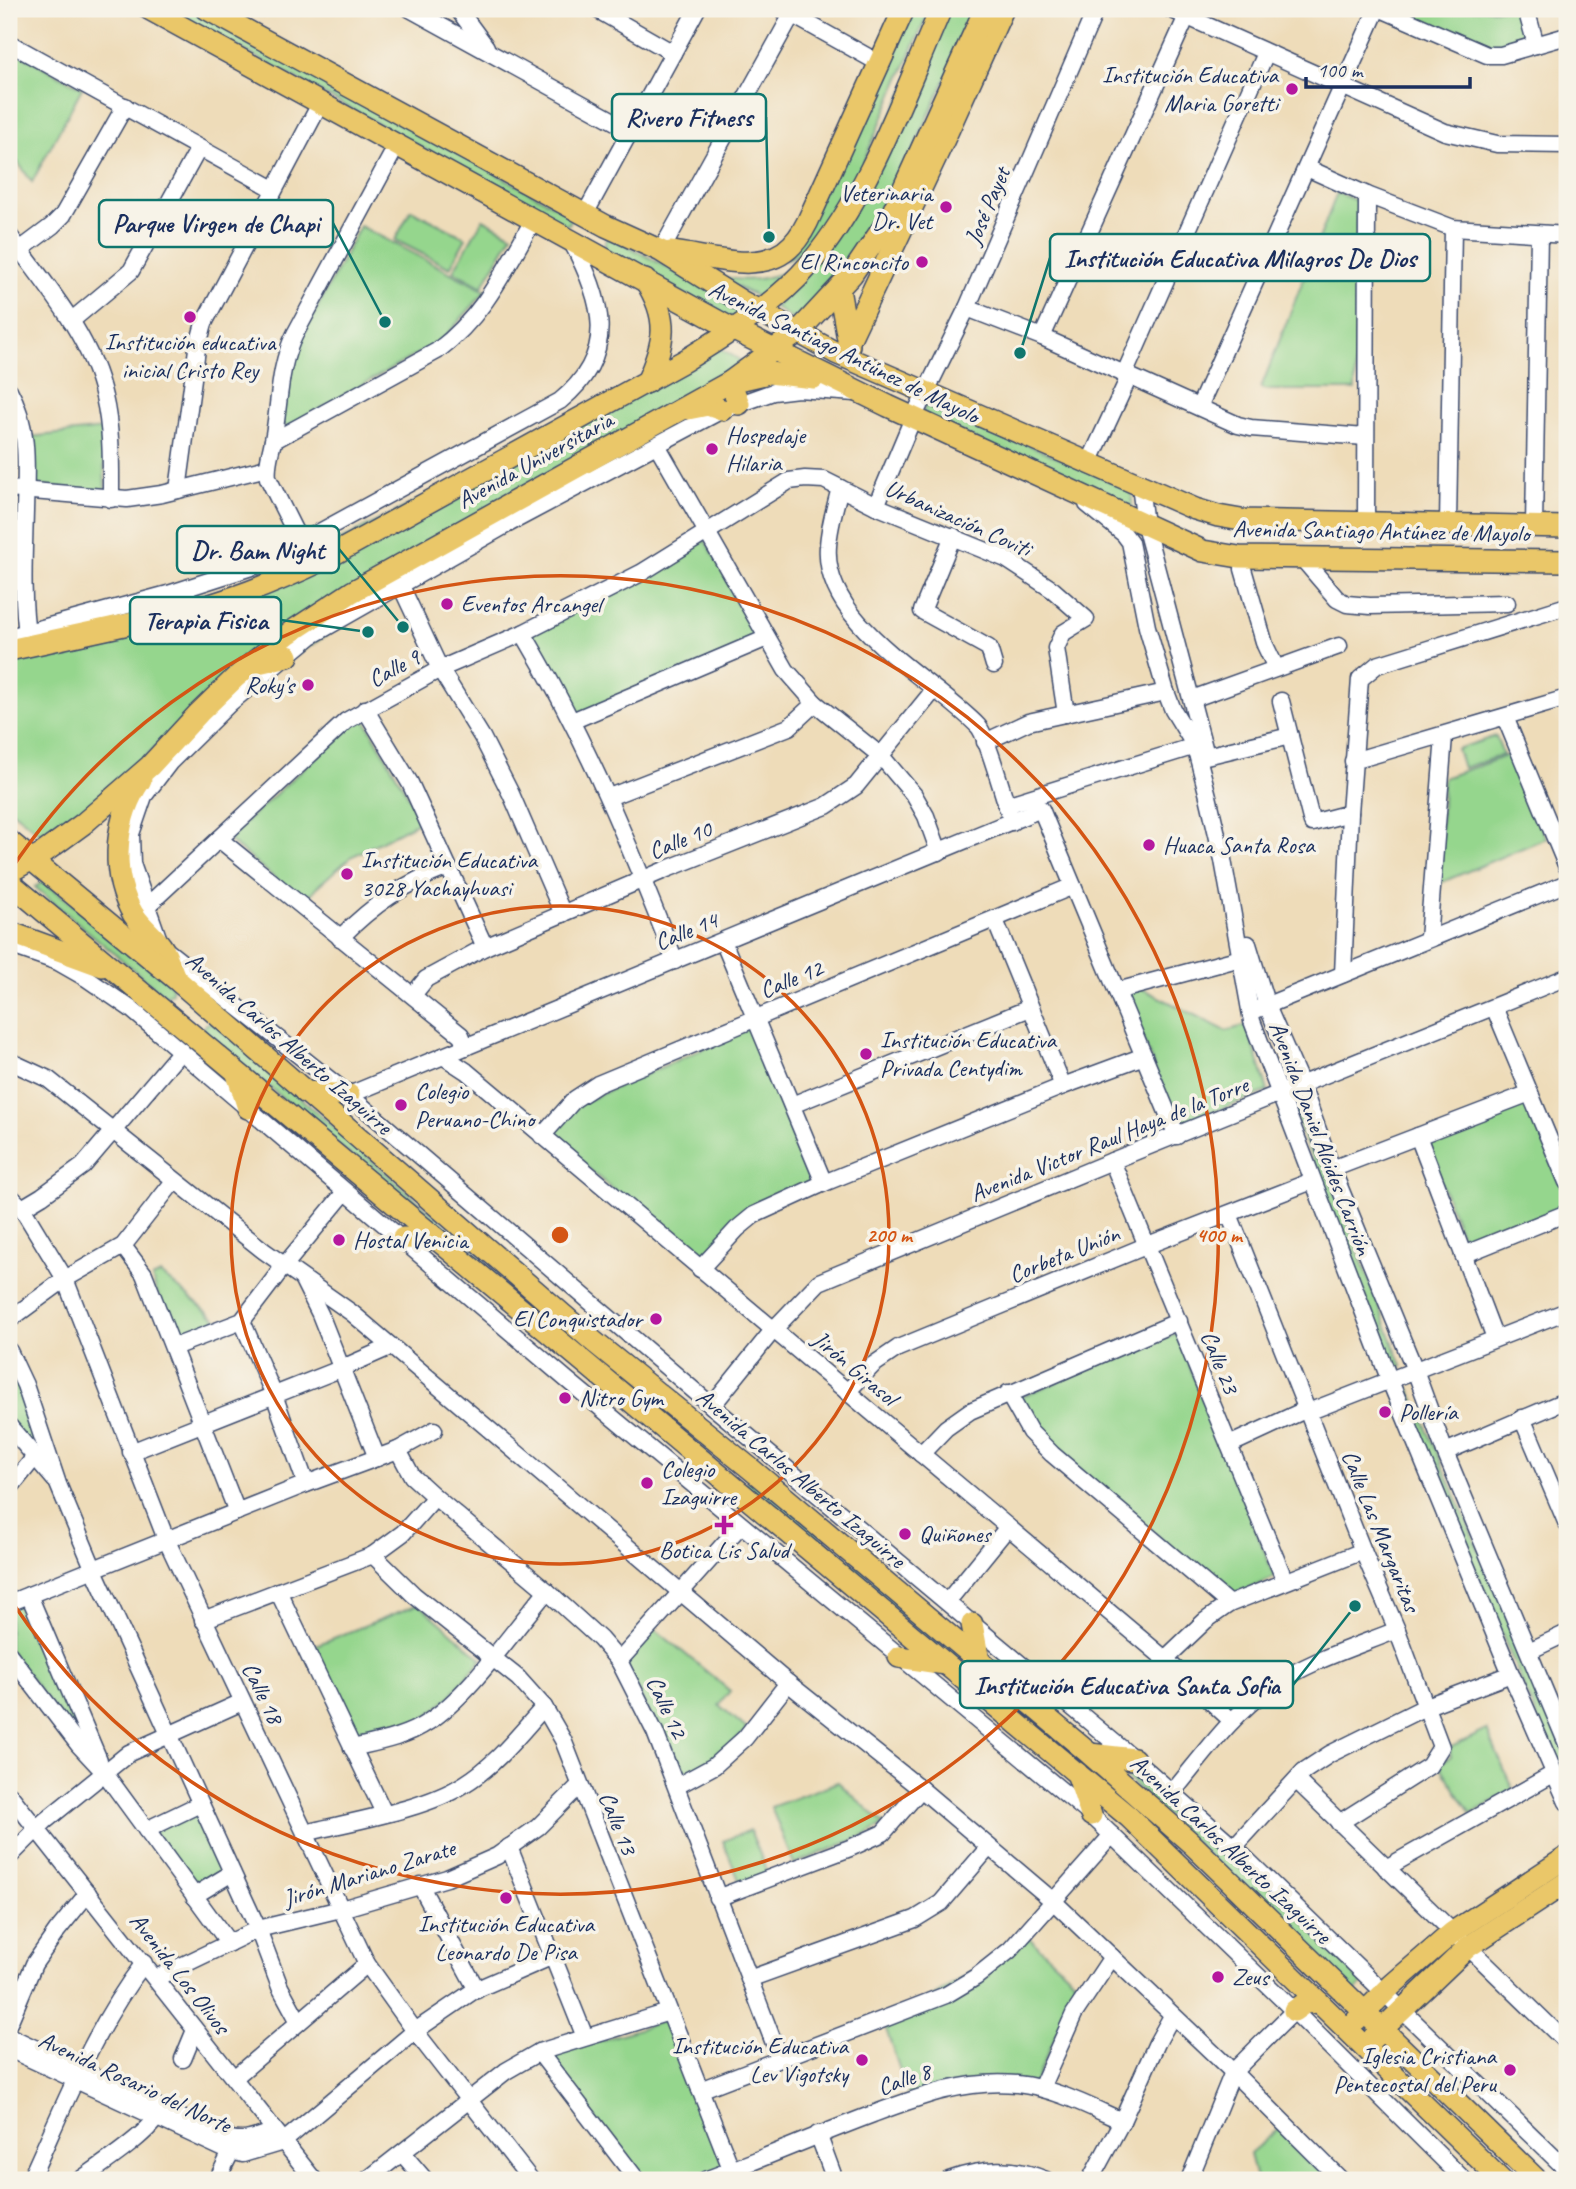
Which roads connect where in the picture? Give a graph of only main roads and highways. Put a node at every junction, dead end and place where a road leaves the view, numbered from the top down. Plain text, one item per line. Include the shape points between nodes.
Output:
1 (207, 9) edge
2 (904, 9) edge
3 (941, 9) edge
4 (1003, 9) edge
5 (154, 10) edge
6 (985, 22) edge
7 (939, 132) junction
8 (585, 214) junction
9 (606, 226) junction
10 (570, 239) junction
11 (823, 245) junction
12 (592, 251) junction
13 (667, 255) junction
14 (645, 280) junction
15 (839, 289) junction
16 (759, 310) junction
17 (734, 330) junction
18 (798, 332) junction
19 (848, 343) junction
20 (775, 351) junction
21 (866, 366) junction
22 (647, 382) junction
23 (730, 382) junction
24 (837, 382) junction
25 (900, 382) junction
26 (888, 406) junction
27 (669, 414) junction
28 (1567, 527) edge
29 (1567, 561) edge
30 (21, 643) edge
31 (288, 656) road end
32 (249, 665) junction
33 (160, 764) junction
34 (9, 841) edge
35 (30, 860) junction
36 (9, 873) edge
37 (9, 882) edge
38 (125, 938) junction
39 (20, 943) edge
40 (161, 946) junction
41 (118, 972) junction
42 (179, 983) junction
43 (163, 1009) junction
44 (214, 1012) junction
45 (188, 1044) junction
46 (237, 1074) junction
47 (305, 1092) junction
48 (349, 1095) road end
49 (248, 1108) road end
50 (403, 1238) road end
51 (436, 1239) junction
52 (593, 1341) junction
53 (579, 1360) junction
54 (972, 1624) road end
55 (900, 1657) road end
56 (979, 1661) junction
57 (945, 1664) junction
58 (1063, 1731) junction
59 (1046, 1746) junction
60 (1090, 1754) junction
61 (1134, 1759) road end
62 (1077, 1773) junction
63 (1091, 1815) road end
64 (1191, 1843) junction
65 (1567, 1857) edge
66 (1174, 1862) junction
67 (1567, 1882) edge
68 (1460, 1939) junction
69 (1319, 2002) junction
70 (1294, 2011) road end
71 (1364, 2013) junction
72 (1381, 2029) junction
73 (1348, 2030) junction
74 (1364, 2047) junction
75 (1501, 2180) edge
76 (1537, 2180) edge

1 - 8 main road, Avenida Santiago Antúnez de Mayolo
2 - 13 main road via 812,212 791,247 752,262
3 - 11 main road, Avenida Universitaria via 861,186
4 - 6 main road, Avenida Universitaria
5 - 10 main road, Avenida Santiago Antúnez de Mayolo
6 - 7 main road, Avenida Universitaria
7 - 15 main road, Avenida Universitaria via 879,237
7 - 19 main road, Avenida Universitaria
8 - 9 main road, Avenida Santiago Antúnez de Mayolo
8 - 10 main road
9 - 12 main road
9 - 13 main road, Avenida Santiago Antúnez de Mayolo
10 - 12 main road, Avenida Santiago Antúnez de Mayolo
11 - 13 main road via 793,264 741,276 705,271
11 - 16 main road, Avenida Universitaria
12 - 14 main road, Avenida Santiago Antúnez de Mayolo
13 - 16 main road, Avenida Santiago Antúnez de Mayolo
14 - 17 main road, Avenida Santiago Antúnez de Mayolo
14 - 22 main road via 664,331
15 - 18 main road, Avenida Universitaria
15 - 19 main road
16 - 17 main road, Avenida Universitaria
16 - 18 main road, Avenida Santiago Antúnez de Mayolo
17 - 20 main road, Avenida Santiago Antúnez de Mayolo
17 - 22 main road, Avenida Universitaria
18 - 20 main road, Avenida Universitaria
18 - 21 main road, Avenida Santiago Antúnez de Mayolo
19 - 21 main road
20 - 23 main road, Avenida Universitaria
20 - 24 main road, Avenida Santiago Antúnez de Mayolo
21 - 25 main road, Avenida Santiago Antúnez de Mayolo
22 - 30 main road, Avenida Universitaria via 327,558 273,583 193,610
23 - 24 main road via 781,373
23 - 27 main road, Avenida Universitaria
23 - 27 main road via 731,407 708,405
24 - 26 main road, Avenida Santiago Antúnez de Mayolo
25 - 26 main road via 897,396
25 - 28 main road, Avenida Santiago Antúnez de Mayolo via 1218,516
26 - 29 main road, Avenida Santiago Antúnez de Mayolo via 1203,551 1240,557
27 - 32 main road, Avenida Universitaria via 613,457 352,592
31 - 32 main road
32 - 33 main road, Avenida Universitaria via 199,713
33 - 35 main road, Avenida Universitaria
33 - 40 main road via 131,794 121,823 118,861 130,908
34 - 35 main road, Avenida Carlos Alberto Izaguirre
35 - 36 main road, Avenida Universitaria
35 - 38 main road, Avenida Carlos Alberto Izaguirre
37 - 41 main road, Avenida Carlos Alberto Izaguirre
38 - 40 main road
38 - 42 main road, Avenida Carlos Alberto Izaguirre
39 - 41 main road
40 - 42 main road
41 - 43 main road, Avenida Carlos Alberto Izaguirre
42 - 43 main road via 178,1001
42 - 44 main road, Avenida Carlos Alberto Izaguirre
43 - 45 main road, Avenida Carlos Alberto Izaguirre
44 - 45 main road via 197,1022
44 - 47 main road, Avenida Carlos Alberto Izaguirre
45 - 46 main road, Avenida Carlos Alberto Izaguirre
46 - 49 main road
46 - 51 main road, Avenida Carlos Alberto Izaguirre
47 - 48 main road
47 - 52 main road, Avenida Carlos Alberto Izaguirre
50 - 51 main road
51 - 53 main road, Avenida Carlos Alberto Izaguirre
52 - 53 main road via 578,1346
52 - 56 main road, Avenida Carlos Alberto Izaguirre
53 - 57 main road, Avenida Carlos Alberto Izaguirre
54 - 56 main road
55 - 57 main road
56 - 58 main road, Avenida Carlos Alberto Izaguirre
57 - 59 main road, Avenida Carlos Alberto Izaguirre
58 - 59 main road via 1056,1745
58 - 60 main road, Avenida Carlos Alberto Izaguirre
59 - 62 main road, Avenida Carlos Alberto Izaguirre
60 - 61 main road
60 - 64 main road, Avenida Carlos Alberto Izaguirre
62 - 63 main road
62 - 66 main road, Avenida Carlos Alberto Izaguirre
64 - 66 main road via 1179,1847
64 - 71 main road, Avenida Carlos Alberto Izaguirre
65 - 68 main road
66 - 69 main road, Avenida Carlos Alberto Izaguirre
67 - 68 main road
68 - 71 main road via 1384,1993
68 - 72 main road
69 - 70 main road via 1305,2003
69 - 73 main road, Avenida Carlos Alberto Izaguirre
71 - 72 main road, Avenida Carlos Alberto Izaguirre
71 - 73 main road
72 - 74 main road
72 - 76 main road, Avenida Carlos Alberto Izaguirre
73 - 74 main road, Avenida Carlos Alberto Izaguirre
74 - 75 main road, Avenida Carlos Alberto Izaguirre

